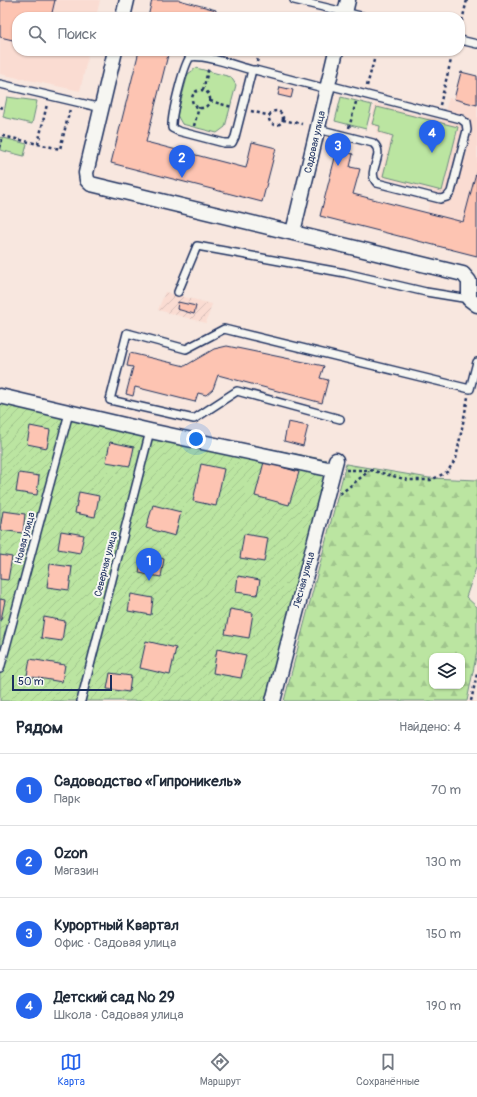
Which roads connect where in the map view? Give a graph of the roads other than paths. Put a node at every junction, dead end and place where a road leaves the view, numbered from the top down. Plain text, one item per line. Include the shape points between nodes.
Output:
1 (127, 0) edge
2 (294, 0) edge
3 (345, 10) edge
4 (124, 12) edge
5 (465, 41) edge
6 (477, 44) edge
7 (114, 56) edge
8 (335, 56) edge
9 (252, 70) junction
10 (0, 84) edge
11 (328, 87) junction
12 (102, 108) junction
13 (318, 129) junction
14 (293, 232) junction
15 (178, 292) dead end
16 (473, 302) edge
17 (477, 362) edge
18 (0, 396) edge
19 (69, 413) junction
20 (340, 419) dead end
21 (150, 431) junction
22 (0, 668) edge
23 (81, 701) edge
24 (273, 701) edge

1 - 4 street
2 - 3 lane
5 - 6 lane
7 - 12 street
8 - 11 street, Садовая улица
9 - 9 lane via 197,56 190,57 177,100 172,128 232,143
9 - 11 lane
10 - 12 lane
11 - 13 street, Садовая улица
11 - 13 lane via 438,113 461,119 466,123 467,130 451,192 447,197 440,199 377,183 373,175 377,147
12 - 14 street via 86,173 87,180 92,184
13 - 14 street, Садовая улица
14 - 16 street via 463,274 469,281
15 - 16 lane via 197,246 338,271
17 - 20 lane via 470,388 224,329 186,349 127,333 110,400 194,418 237,392
18 - 19 street
19 - 21 street
19 - 22 lane, Новая улица
21 - 23 lane, Северная улица
21 - 24 street, Лесная улица via 334,465

